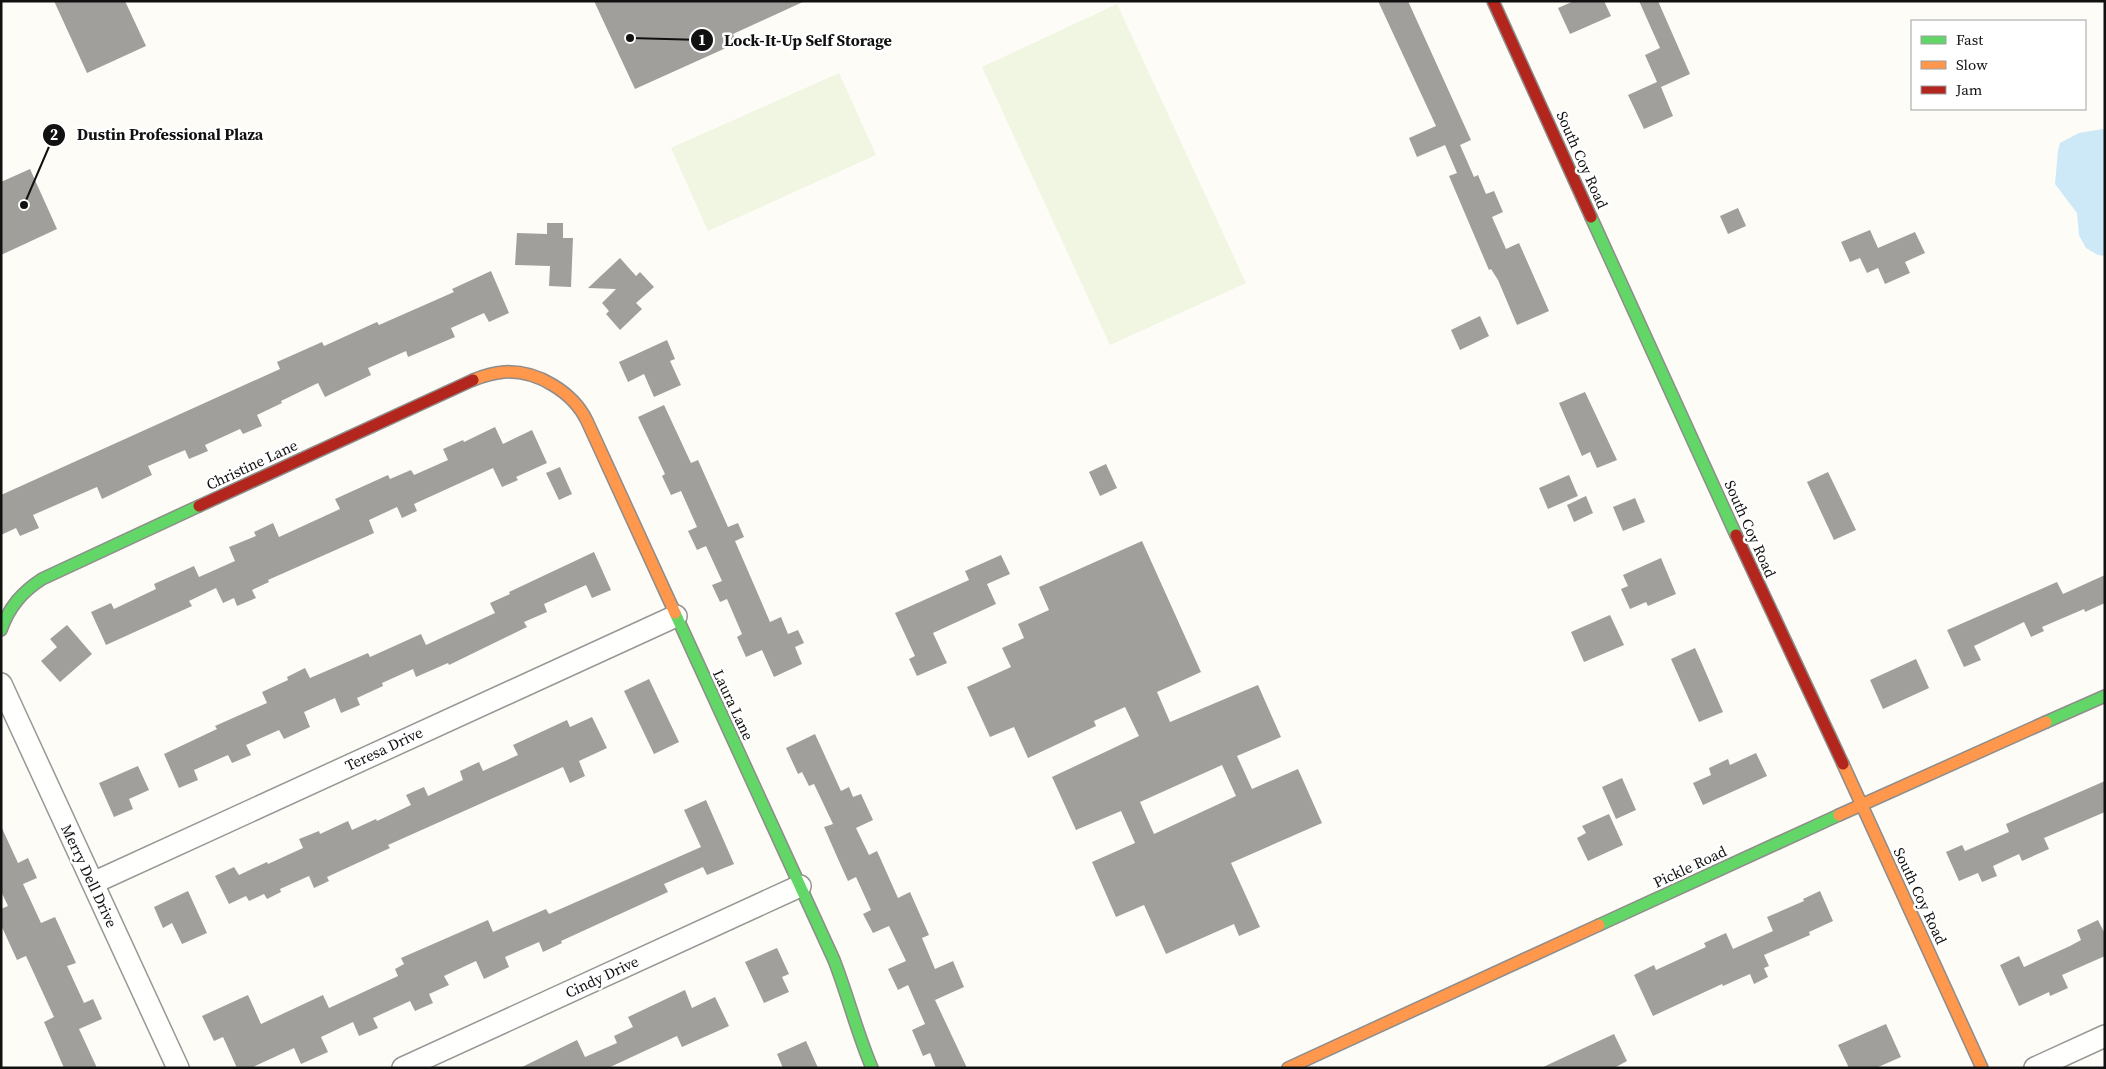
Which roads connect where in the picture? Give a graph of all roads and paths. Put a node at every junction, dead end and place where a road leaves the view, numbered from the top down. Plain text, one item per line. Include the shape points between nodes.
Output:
1 (1493, 1) edge
2 (535, 378) joint
3 (676, 616) junction
4 (2, 627) edge
5 (1, 684) edge
6 (2105, 696) edge
7 (1862, 805) junction
8 (93, 882) junction
9 (800, 886) junction
10 (2105, 1036) edge
11 (178, 1068) edge
12 (403, 1068) edge
13 (872, 1068) edge
14 (1288, 1068) edge
15 (1982, 1068) edge
16 (2035, 1068) edge

1 - 7 street, South Coy Road via 1766,602
2 - 3 street, Laura Lane via 559,390 579,408
2 - 4 street, Christine Lane via 508,372 473,380 51,574 18,598
3 - 8 street, Teresa Drive
3 - 9 street, Laura Lane
5 - 8 street, Merry Dell Drive
6 - 7 street, Pickle Road
7 - 14 street, Pickle Road
7 - 15 street, South Coy Road
8 - 11 street, Merry Dell Drive
9 - 12 street, Cindy Drive
9 - 13 street, Laura Lane via 846,988
10 - 16 street

